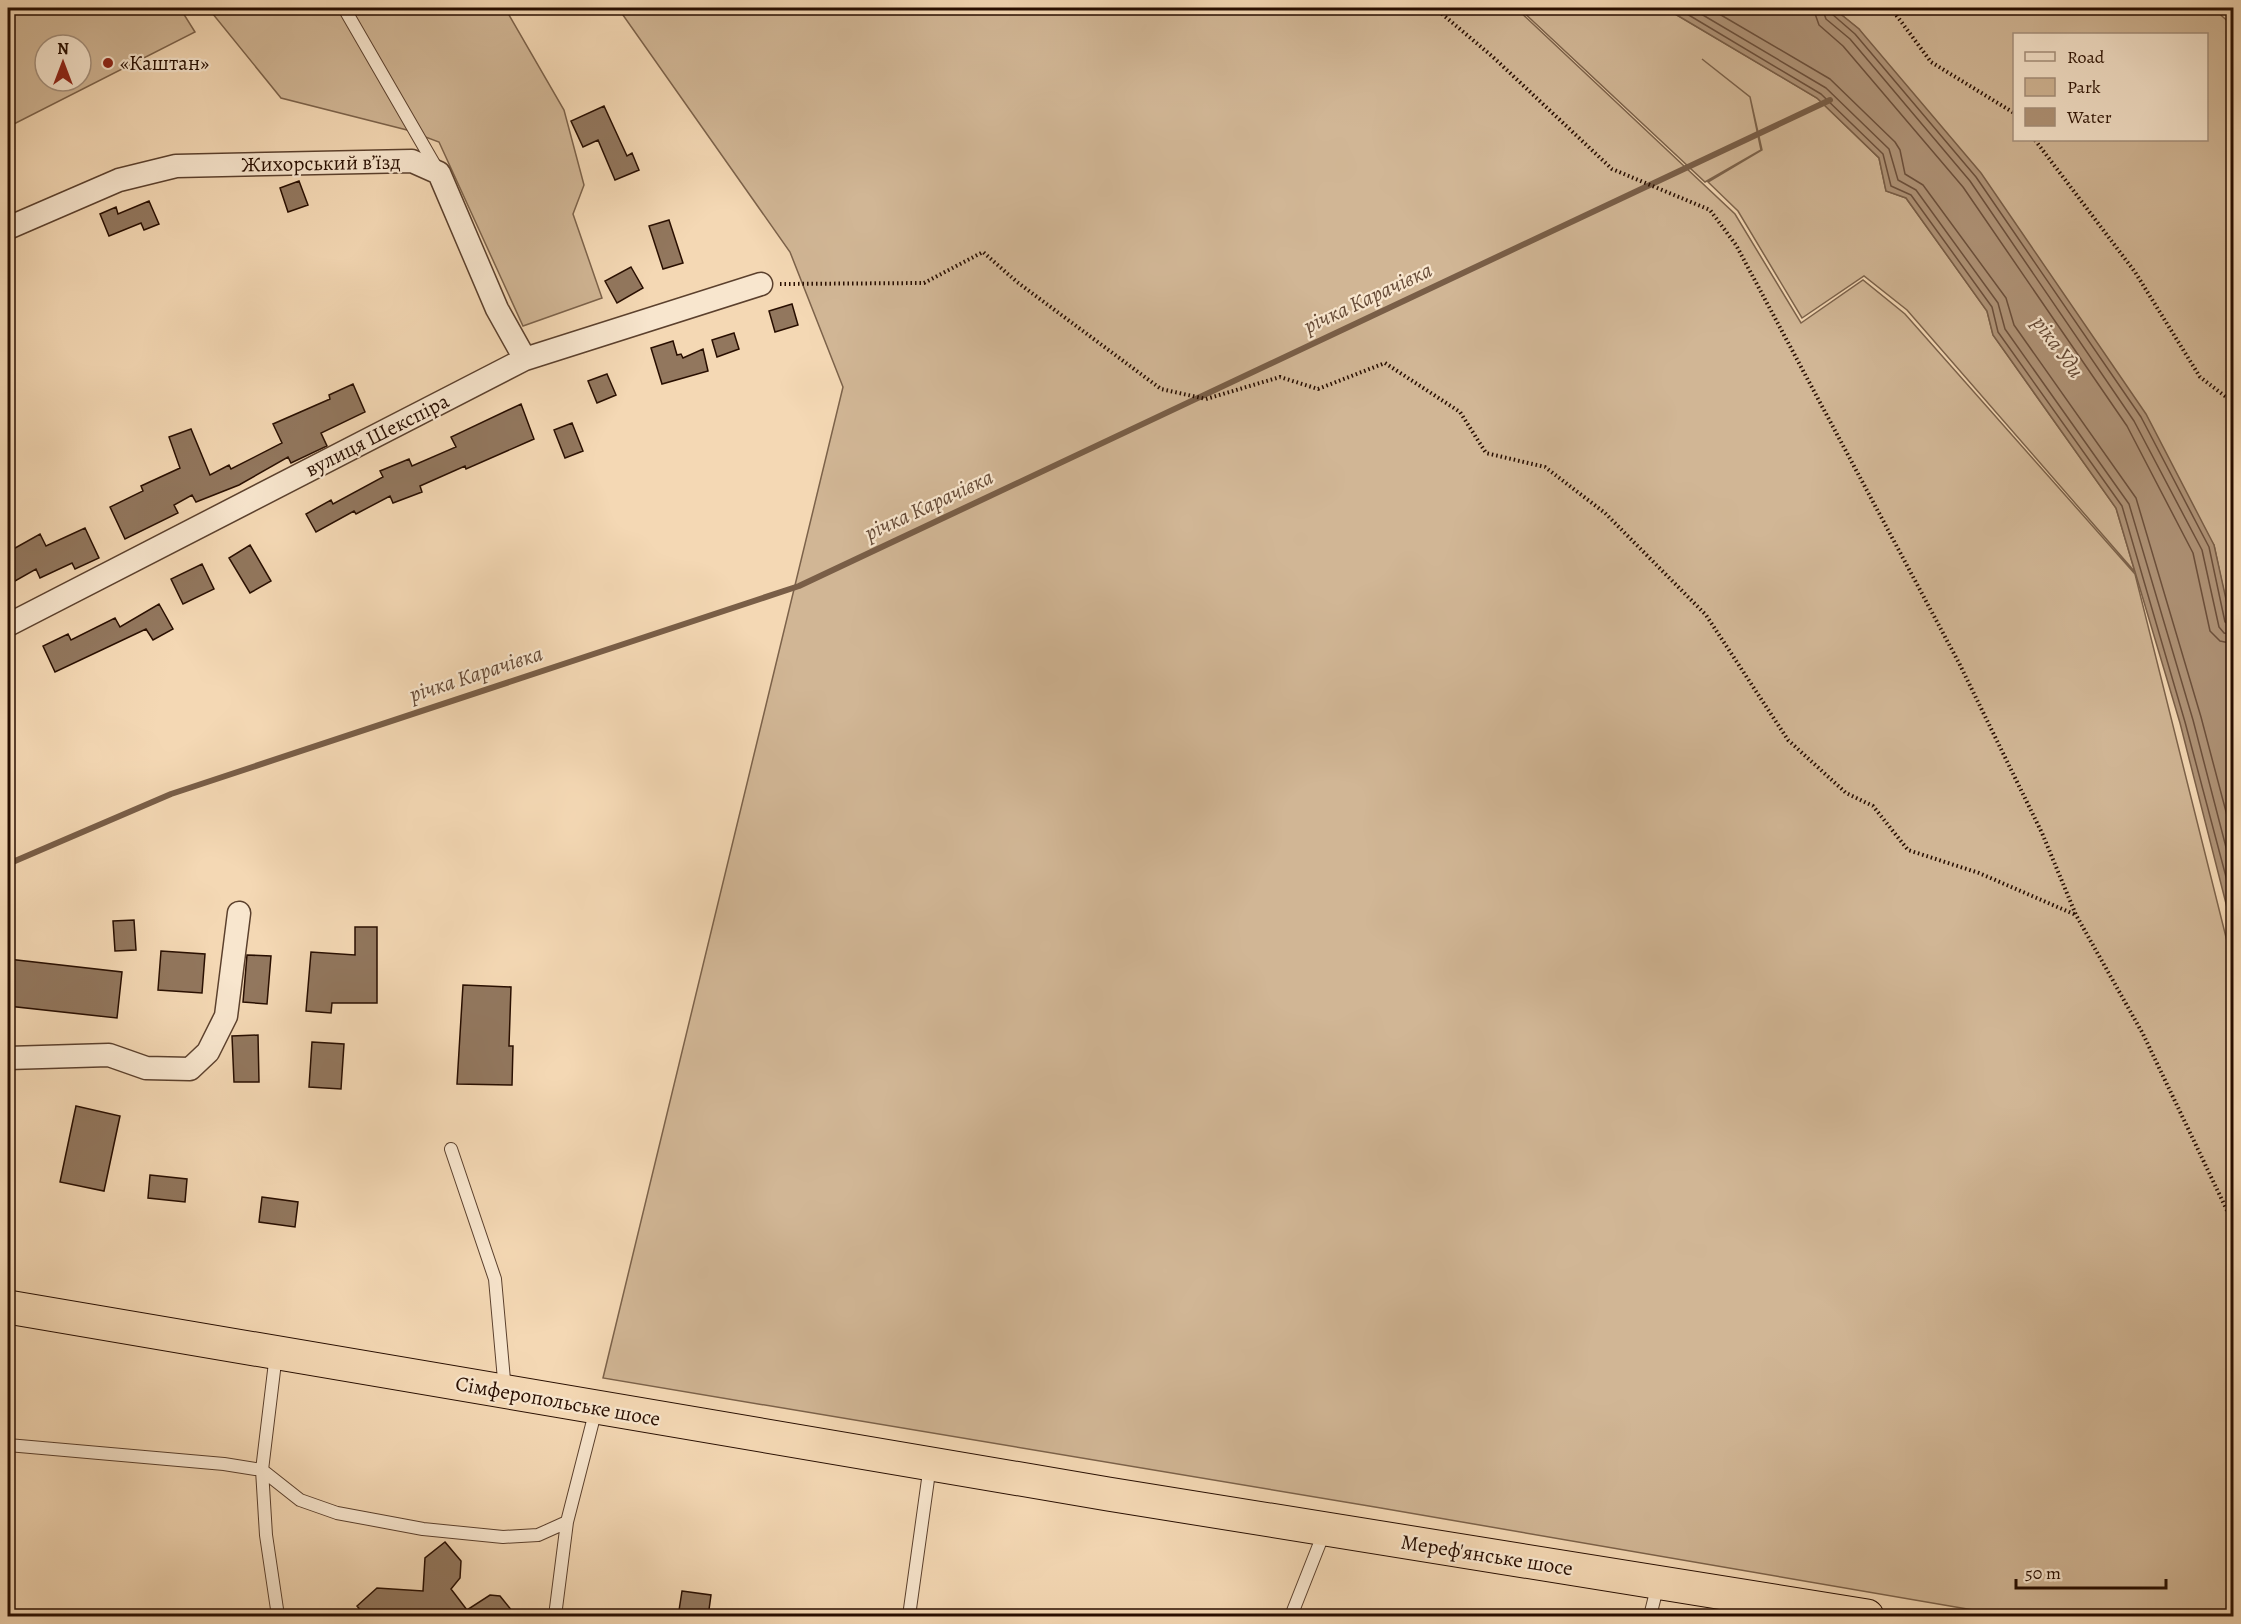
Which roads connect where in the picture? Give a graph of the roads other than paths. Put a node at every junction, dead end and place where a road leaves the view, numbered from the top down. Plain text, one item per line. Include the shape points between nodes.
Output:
1 (344, 8) edge
2 (439, 173) junction
3 (8, 228) edge
4 (761, 284) road end
5 (525, 359) junction
6 (8, 625) edge
7 (239, 913) dead end
8 (8, 1058) edge
9 (451, 1149) dead end
10 (8, 1307) edge
11 (276, 1353) junction
12 (506, 1392) junction
13 (597, 1408) junction
14 (8, 1445) edge
15 (930, 1464) junction
16 (262, 1470) junction
17 (1108, 1494) joint
18 (567, 1521) junction
19 (1326, 1528) junction
20 (1658, 1583) junction
21 (279, 1617) edge
22 (555, 1617) edge
23 (909, 1617) edge
24 (1291, 1617) edge
25 (1650, 1617) edge
26 (1867, 1617) edge

1 - 2 lane
2 - 3 street, Жихорський в’їзд via 412,161 176,166 119,180
2 - 5 street via 497,309
4 - 5 street, вулиця Шекспіра
5 - 6 street, вулиця Шекспіра
7 - 8 street via 226,1016 208,1052 190,1069 146,1068 109,1055
9 - 12 lane via 495,1279
10 - 11 highway, Сімферопольське шосе
11 - 12 highway, Сімферопольське шосе
11 - 16 lane
12 - 13 highway, Сімферопольське шосе
13 - 15 highway, Сімферопольське шосе
13 - 18 lane
14 - 16 lane
15 - 17 highway, Сімферопольське шосе
15 - 23 lane
16 - 18 lane via 300,1500 337,1513 423,1529 503,1537 538,1534
16 - 21 lane via 266,1534
17 - 19 highway, Мереф'янське шосе
18 - 22 lane
19 - 20 highway, Мереф'янське шосе
19 - 24 lane
20 - 25 lane
20 - 26 highway, Мереф'янське шосе

